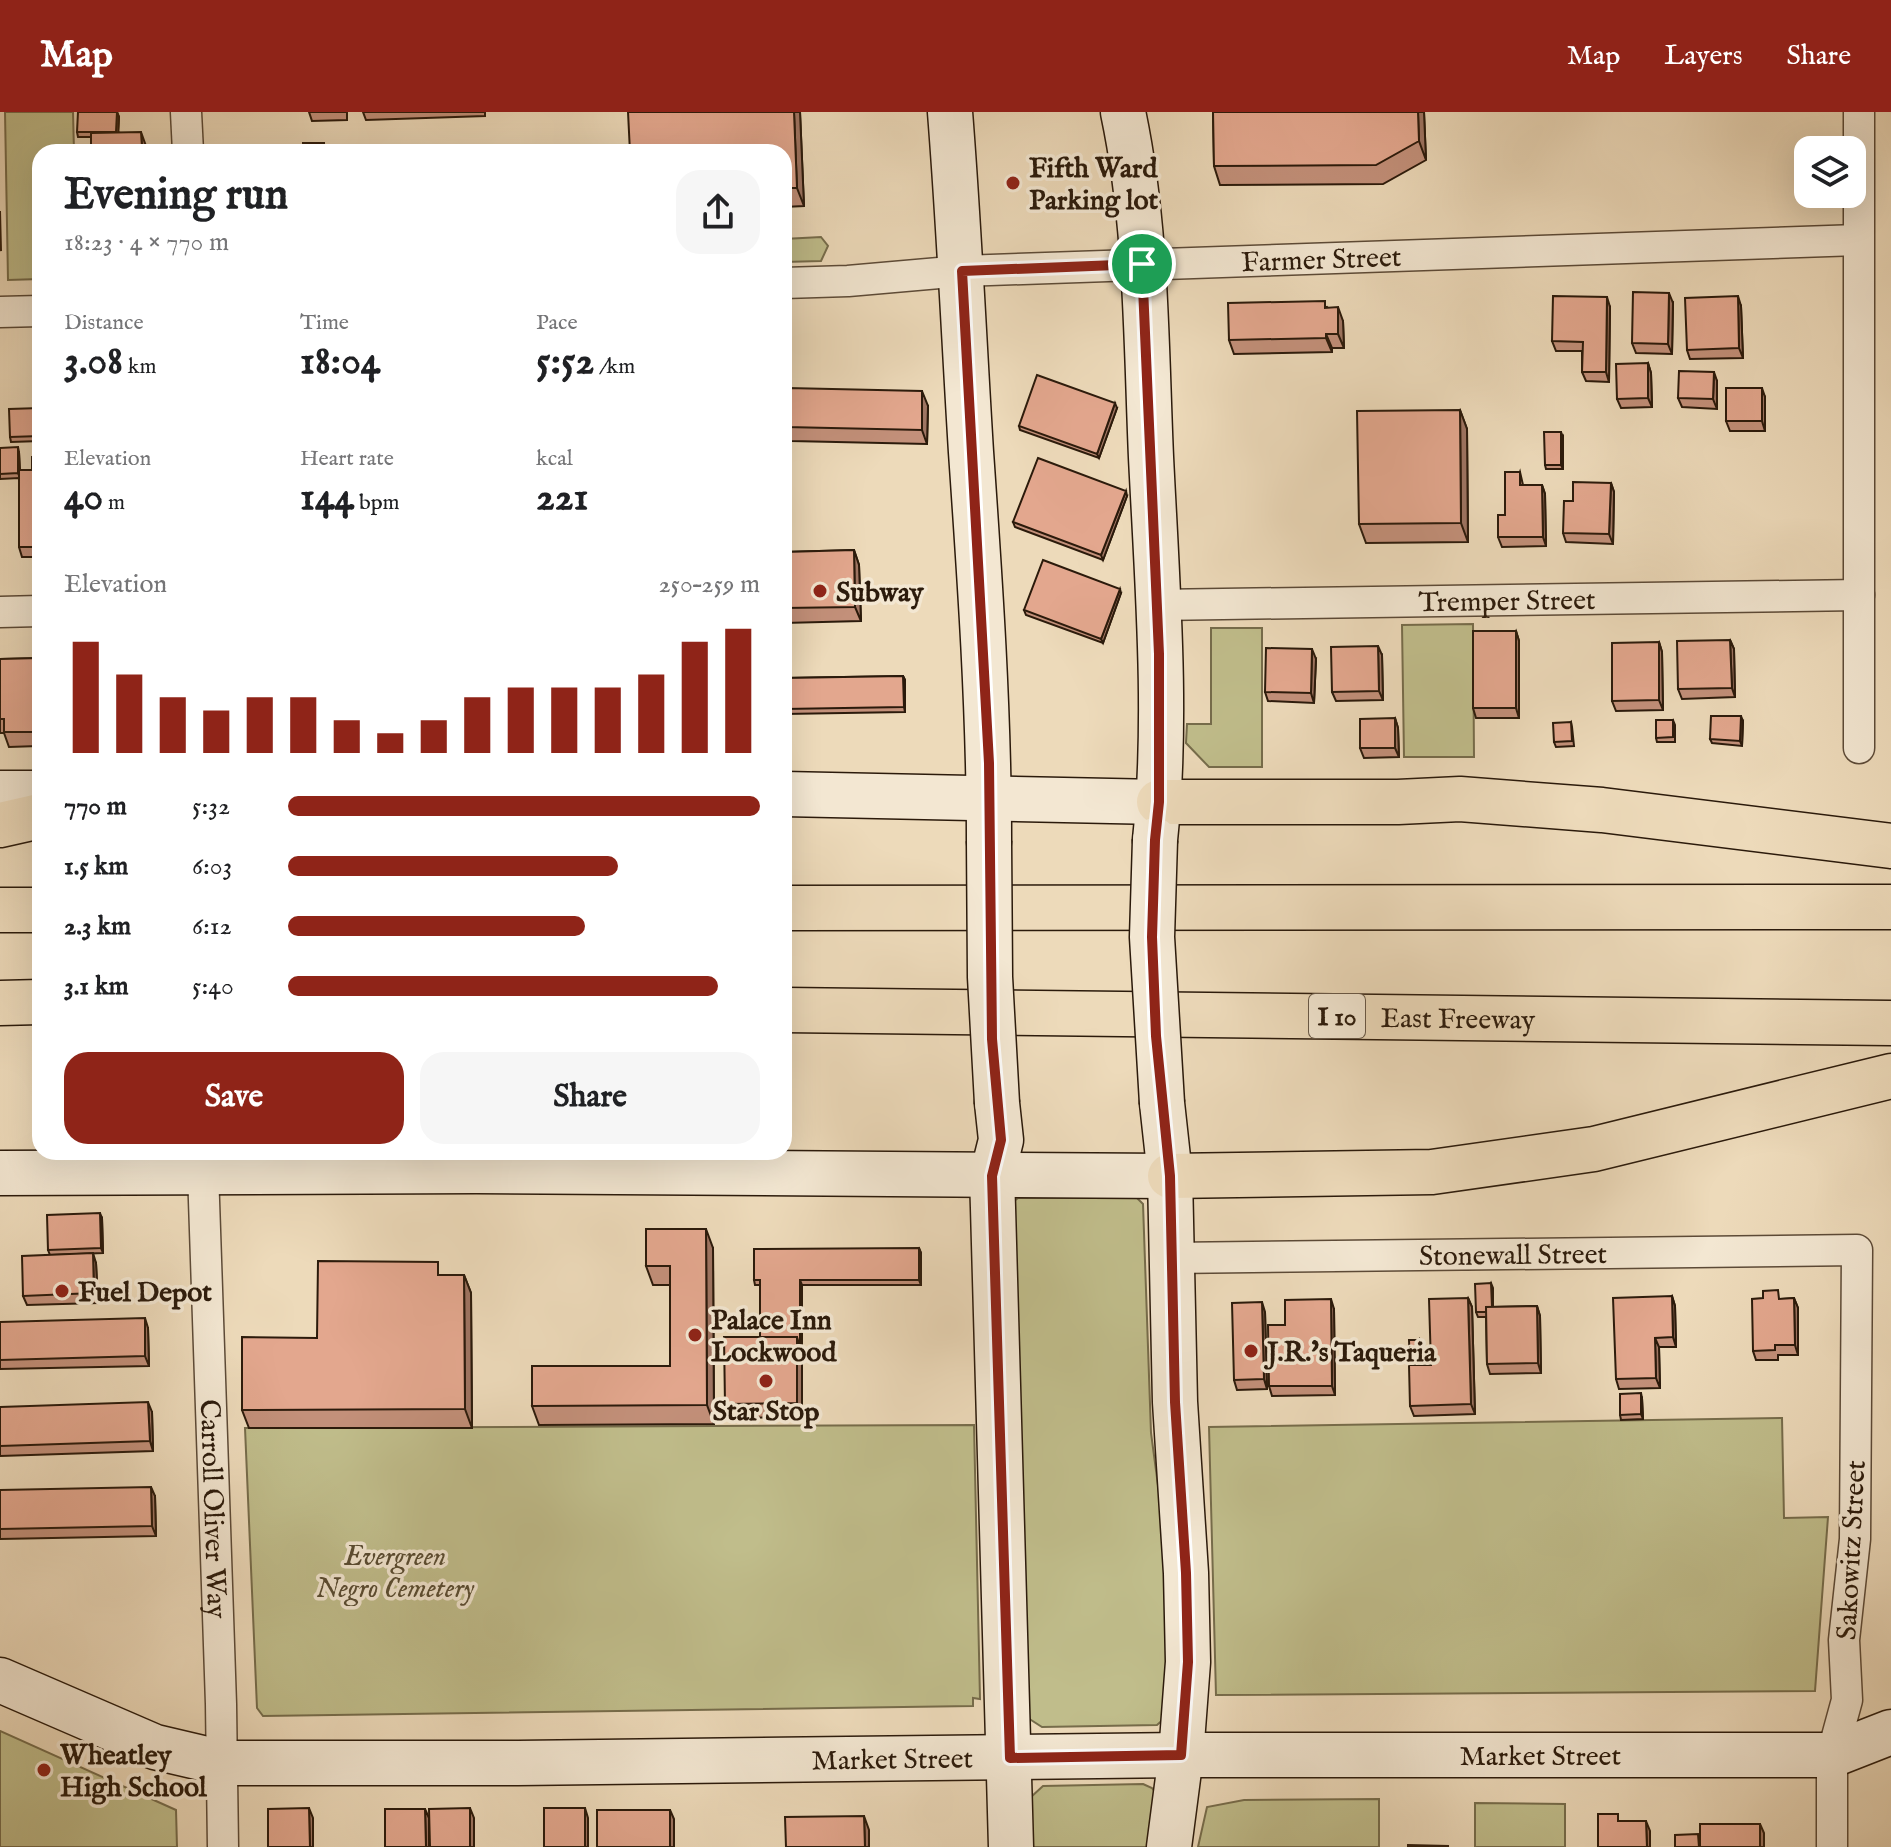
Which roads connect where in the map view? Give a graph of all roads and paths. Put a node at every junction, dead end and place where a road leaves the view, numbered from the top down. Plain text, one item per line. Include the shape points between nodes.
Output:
1 (186, 112) edge
2 (950, 112) edge
3 (1123, 112) edge
4 (1859, 112) edge
5 (188, 144) edge
6 (1858, 240) junction
7 (1142, 264) junction
8 (962, 271) junction
9 (792, 283) edge
10 (32, 311) edge
11 (0, 312) edge
12 (1859, 595) junction
13 (1157, 605) junction
14 (32, 611) edge
15 (0, 612) edge
16 (1859, 748) dead end
17 (0, 793) edge
18 (32, 793) edge
19 (792, 794) edge
20 (32, 818) edge
21 (989, 820) junction
22 (1157, 821) junction
23 (0, 825) edge
24 (1891, 846) edge
25 (1891, 907) edge
26 (792, 908) edge
27 (0, 910) edge
28 (32, 910) edge
29 (32, 1002) edge
30 (0, 1003) edge
31 (792, 1010) edge
32 (1891, 1023) edge
33 (1891, 1076) edge
34 (203, 1171) junction
35 (0, 1173) edge
36 (992, 1176) junction
37 (1170, 1176) junction
38 (1857, 1250) joint
39 (1171, 1258) junction
40 (0, 1680) edge
41 (1891, 1732) edge
42 (1181, 1755) junction
43 (1832, 1755) junction
44 (1010, 1758) junction
45 (223, 1763) junction
46 (223, 1847) edge
47 (1011, 1847) edge
48 (1169, 1847) edge
49 (1832, 1847) edge

1 - 5 street
2 - 8 main road
3 - 7 main road
4 - 6 street
6 - 7 street, Farmer Street
6 - 12 street
7 - 8 street, Farmer Street
7 - 13 main road
8 - 9 street, Farmer Street
8 - 21 main road
10 - 11 street
12 - 13 street, Tremper Street
12 - 16 street
13 - 22 main road
14 - 15 street
17 - 18 main road
19 - 21 main road via 893,794
20 - 23 highway
21 - 22 main road
21 - 36 main road, bridge via 992,1039 1001,1140
22 - 24 highway via 1460,799 1602,810
22 - 37 main road, bridge via 1152,937
25 - 26 highway
27 - 28 highway
29 - 30 highway
31 - 32 highway, East Freeway / I 10
33 - 37 highway via 1594,1149 1447,1170
34 - 35 main road
34 - 36 main road
34 - 45 street, Carroll Oliver Way
36 - 37 main road
36 - 44 main road
37 - 39 main road
38 - 39 street, Stonewall Street
38 - 43 street, Sakowitz Street via 1855,1539 1844,1640 1847,1700
39 - 42 main road via 1188,1662
40 - 45 main road, Market Street via 155,1747
41 - 43 main road, Market Street
42 - 43 main road, Market Street
42 - 44 main road, Market Street
42 - 48 main road
43 - 49 street, Sakowitz Street
44 - 45 main road, Market Street
44 - 47 main road
45 - 46 street, Carroll Oliver Way

